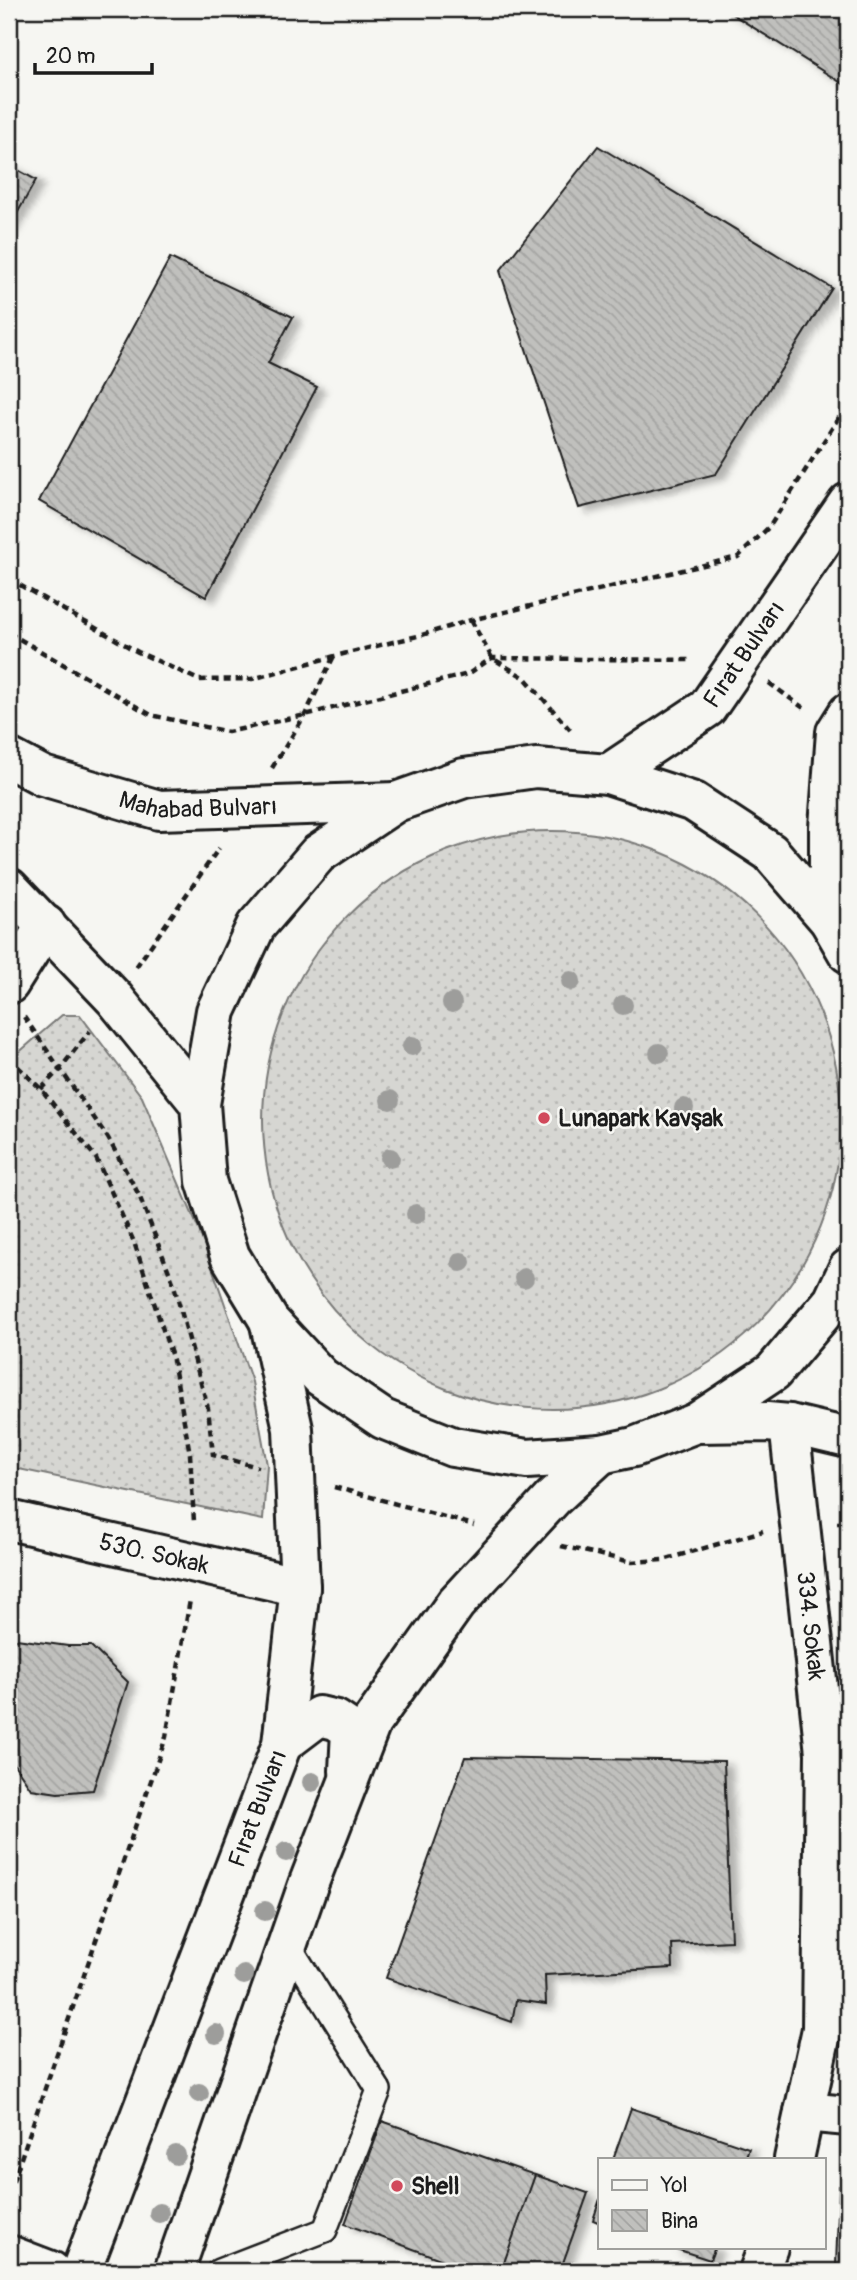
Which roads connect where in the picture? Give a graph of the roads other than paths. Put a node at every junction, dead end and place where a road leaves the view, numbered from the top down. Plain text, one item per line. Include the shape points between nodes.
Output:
1 (848, 503) edge
2 (842, 723) edge
3 (9, 758) edge
4 (608, 774) junction
5 (396, 802) junction
6 (9, 888) edge
7 (829, 919) junction
8 (46, 925) junction
9 (848, 953) edge
10 (9, 984) edge
11 (200, 1104) junction
12 (848, 1269) edge
13 (270, 1322) junction
14 (696, 1423) junction
15 (789, 1424) junction
16 (848, 1438) edge
17 (601, 1454) junction
18 (9, 1520) edge
19 (300, 1587) junction
20 (282, 1744) junction
21 (349, 1780) junction
22 (288, 1944) junction
23 (804, 2112) junction
24 (848, 2116) edge
25 (794, 2158) edge
26 (768, 2248) edge
27 (9, 2255) edge
28 (51, 2271) edge
29 (81, 2271) edge
30 (174, 2271) edge
31 (219, 2271) edge
32 (759, 2271) edge

1 - 4 main road, Fırat Bulvarı via 707,708
2 - 7 main road via 829,827
3 - 5 main road, Mahabad Bulvarı via 43,776 159,810
4 - 5 main road via 536,768 464,778
4 - 7 main road via 694,802 770,852
5 - 11 main road via 318,854 256,926 216,1011
6 - 8 main road
7 - 9 main road
8 - 10 main road
8 - 11 main road via 115,999
11 - 13 main road via 206,1181 230,1256
12 - 14 main road via 833,1301 773,1371
13 - 17 main road via 321,1377 394,1424 453,1447 527,1459
13 - 19 main road, Fırat Bulvarı via 293,1429
14 - 15 main road
14 - 17 main road via 634,1447
15 - 16 main road
15 - 23 main road, 334. Sokak via 825,1753 822,2029
17 - 21 main road via 456,1603 371,1723
18 - 19 main road, 530. Sokak
19 - 20 main road, Fırat Bulvarı
20 - 21 main road via 319,1716 336,1720 351,1730
20 - 29 main road, Fırat Bulvarı
21 - 22 main road
22 - 30 main road
22 - 31 lane via 379,2090 325,2230
23 - 24 main road
23 - 25 main road, 334. Sokak
26 - 32 main road
27 - 28 main road

